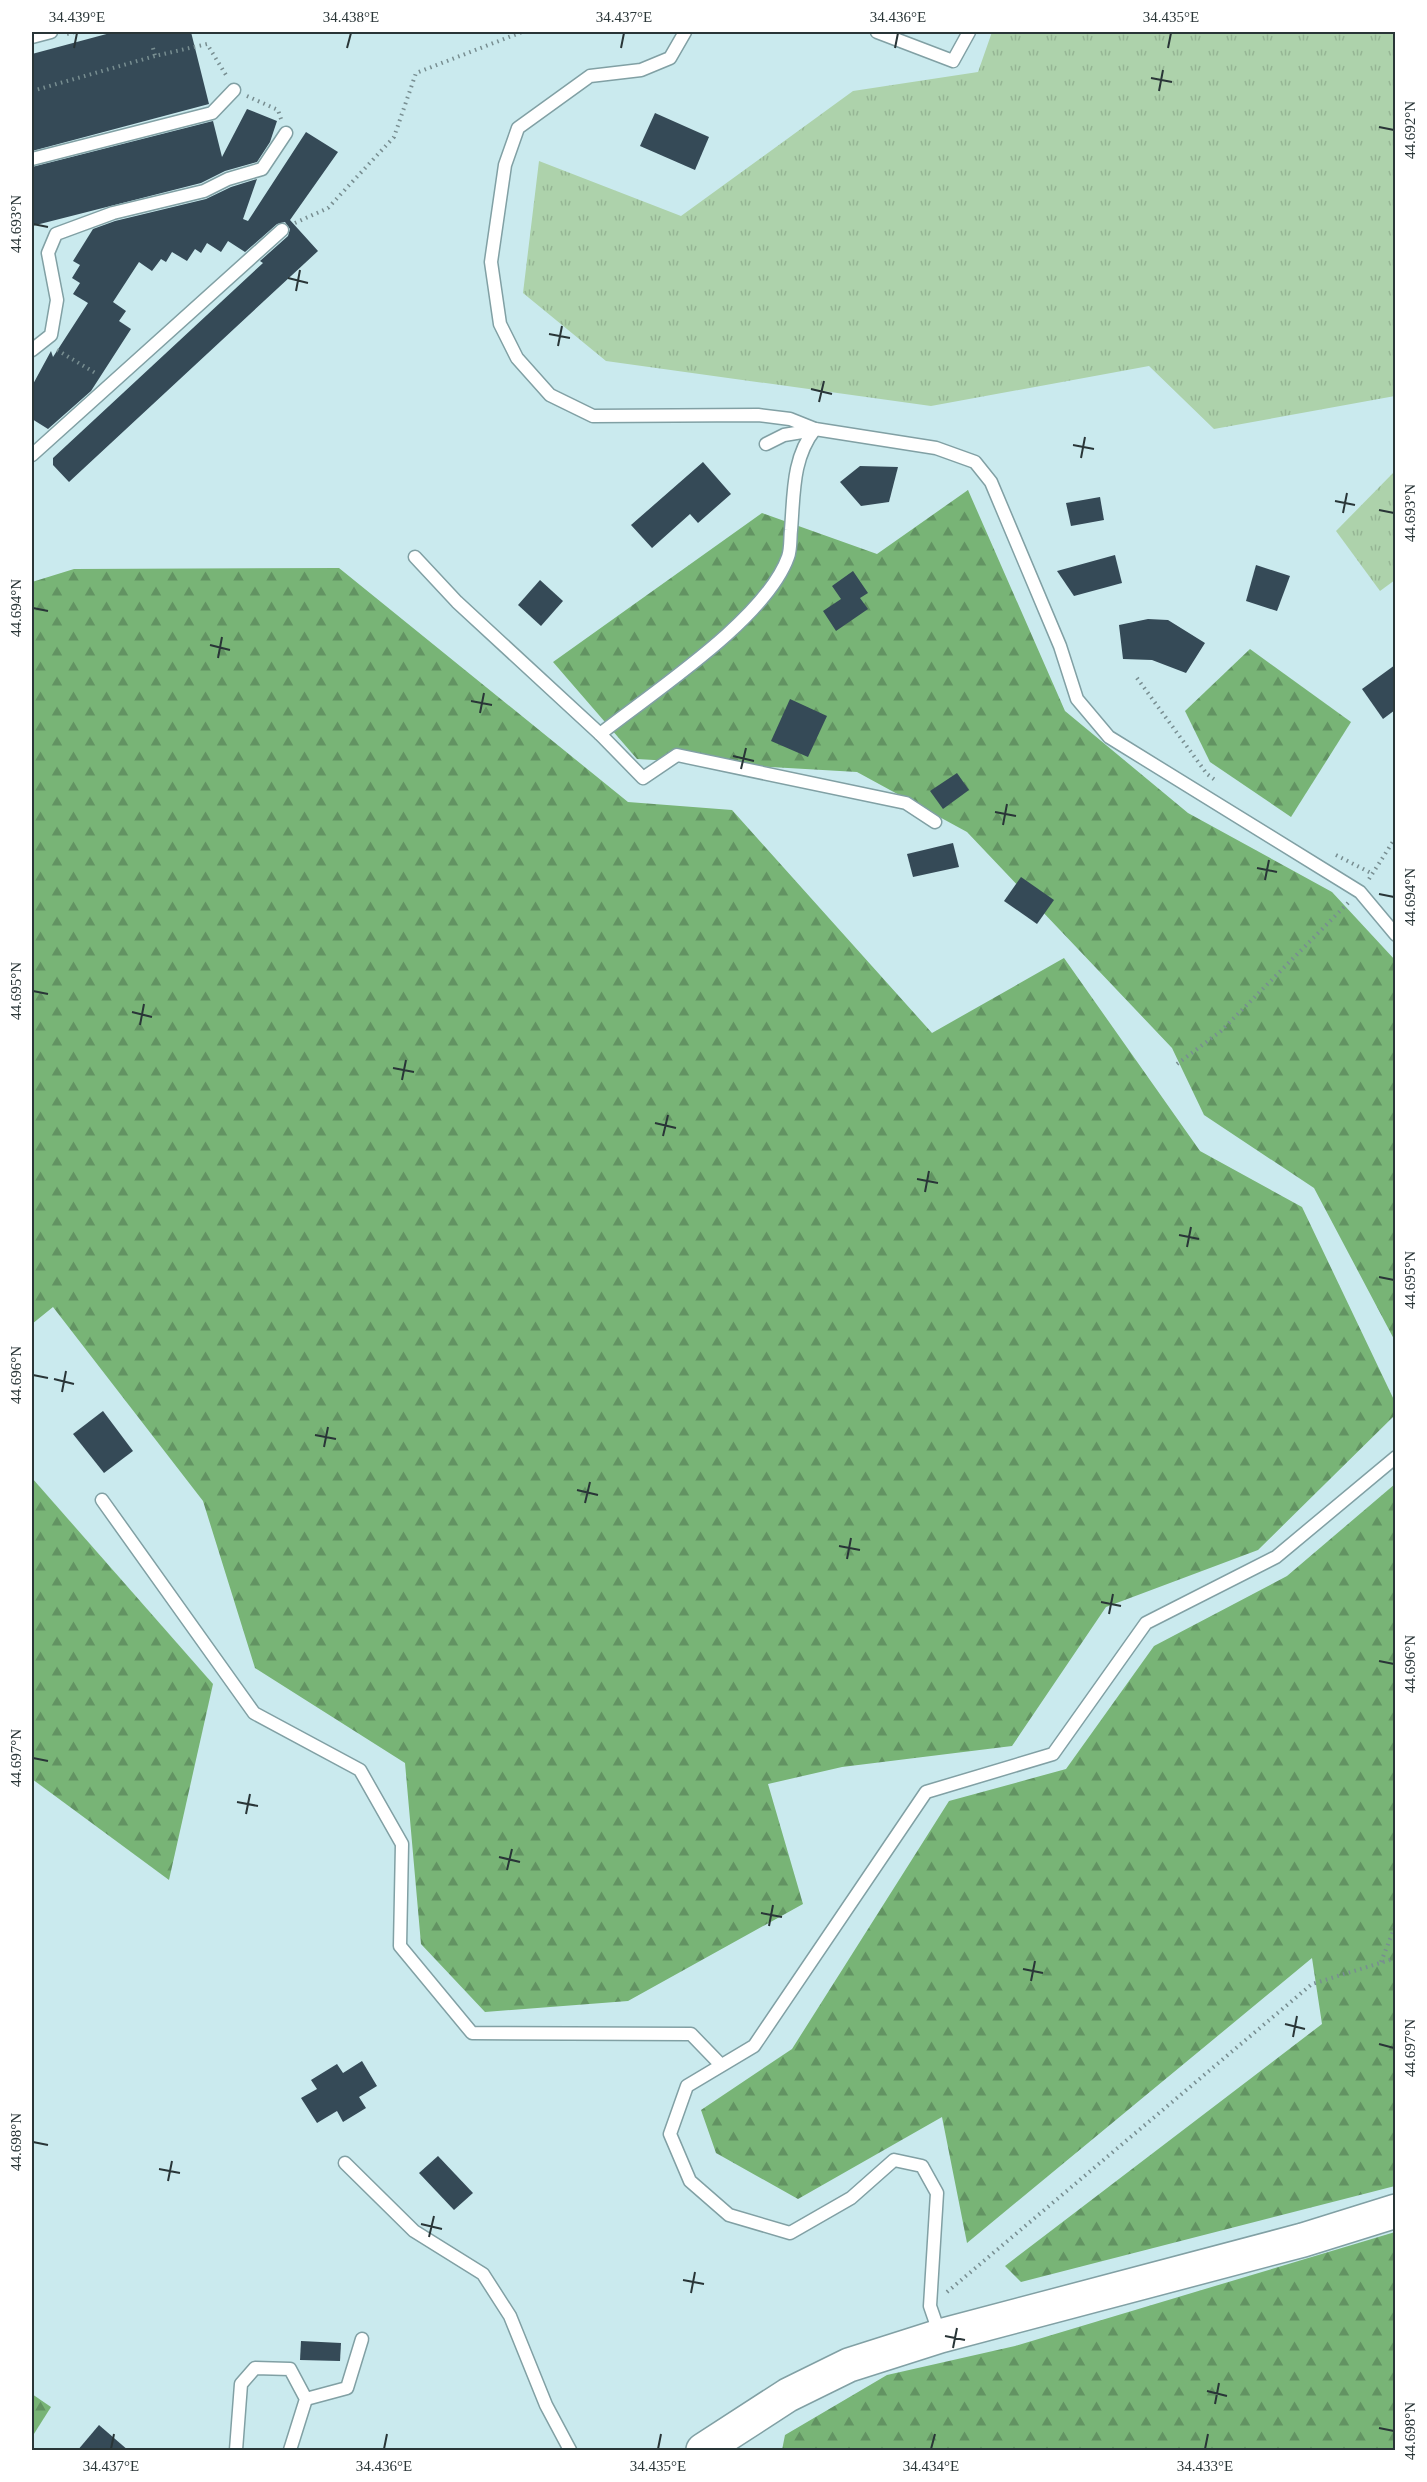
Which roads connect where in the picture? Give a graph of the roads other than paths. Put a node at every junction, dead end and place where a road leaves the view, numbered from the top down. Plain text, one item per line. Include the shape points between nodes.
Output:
1 (51, 32) edge
2 (685, 32) edge
3 (877, 32) edge
4 (969, 32) edge
5 (32, 37) edge
6 (234, 90) dead end
7 (286, 132) dead end
8 (32, 159) edge
9 (282, 230) road end
10 (32, 350) edge
11 (815, 429) junction
12 (766, 444) dead end
13 (32, 455) edge
14 (415, 557) dead end
15 (600, 734) junction
16 (935, 822) dead end
17 (1395, 934) edge
18 (1395, 1457) edge
19 (102, 1500) dead end
20 (721, 2065) junction
21 (345, 2163) dead end
22 (1395, 2211) edge
23 (935, 2321) junction
24 (362, 2339) dead end
25 (306, 2399) junction
26 (236, 2451) edge
27 (290, 2451) edge
28 (570, 2451) edge
29 (703, 2451) edge

1 - 5 lane
2 - 11 lane via 670,58 641,70 590,76 518,128 504,165 491,262 500,324 517,358 550,394 593,416 758,415 790,419
3 - 4 lane via 953,61
6 - 8 lane via 212,113
7 - 10 lane via 262,169 56,234 48,253 57,300 51,334
9 - 13 lane
11 - 12 lane via 784,435
11 - 15 lane via 802,446 794,487 789,555 775,586 728,635
11 - 17 lane via 936,448 975,462 991,482 1060,646 1077,699 1109,737 1360,892
14 - 15 lane via 457,602
15 - 16 lane via 643,778 677,755 906,803
18 - 20 lane via 1276,1557 1146,1623 1053,1754 926,1792 754,2046
19 - 20 lane via 254,1713 360,1770 402,1844 400,1946 472,2033 691,2034
20 - 23 lane via 687,2086 670,2134 690,2181 729,2215 790,2233 850,2198 894,2160 922,2166 937,2193
21 - 28 lane via 414,2231 483,2274 510,2316 546,2405
22 - 23 main road via 1303,2240
23 - 29 main road via 798,2390
24 - 25 lane via 347,2388
25 - 26 lane via 290,2369 255,2368 241,2384
25 - 27 lane

